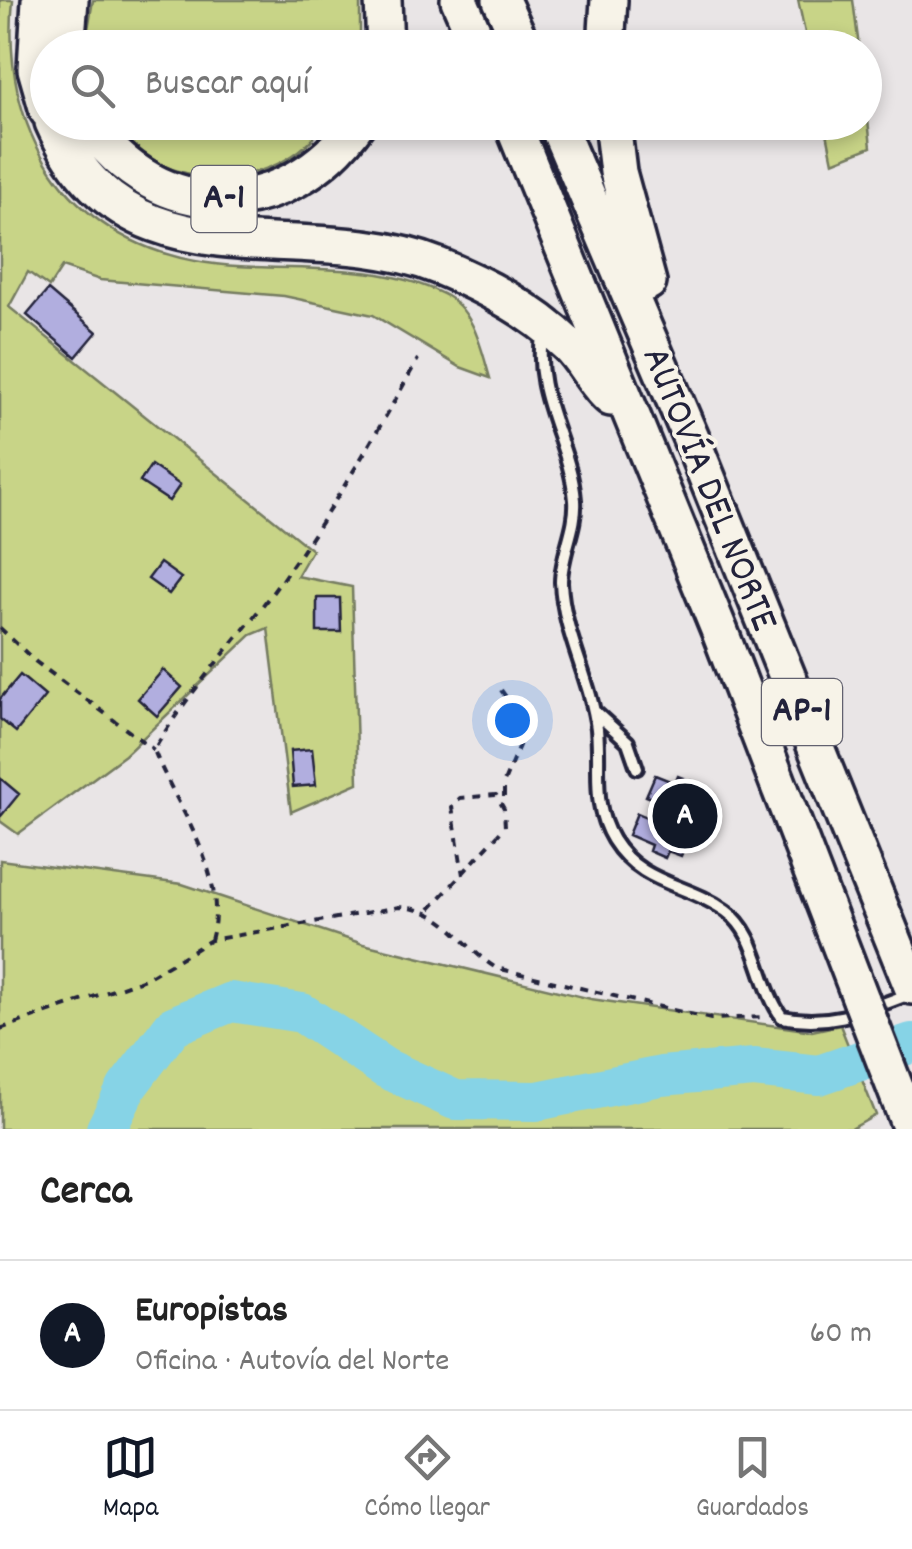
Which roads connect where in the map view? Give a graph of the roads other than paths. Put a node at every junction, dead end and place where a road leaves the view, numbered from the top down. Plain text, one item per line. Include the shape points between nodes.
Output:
1 (40, 0) edge
2 (70, 0) edge
3 (383, 0) edge
4 (458, 0) edge
5 (501, 0) edge
6 (609, 0) edge
7 (38, 30) edge
8 (68, 30) edge
9 (384, 30) edge
10 (472, 30) edge
11 (514, 30) edge
12 (607, 30) edge
13 (65, 140) edge
14 (104, 140) edge
15 (346, 140) edge
16 (519, 140) edge
17 (564, 140) edge
18 (615, 140) edge
19 (544, 324) junction
20 (631, 414) junction
21 (696, 450) junction
22 (593, 710) junction
23 (637, 768) dead end
24 (911, 985) edge
25 (911, 1129) edge

1 - 7 highway
2 - 8 highway
3 - 9 highway
4 - 10 highway
5 - 11 highway
6 - 12 highway
13 - 19 highway via 94,182 143,220 201,239 354,249 422,262 504,298
14 - 15 highway, A-1 via 154,184 226,199 294,184
16 - 20 highway, AUTOVÍA DEL NORTE / AP-1
17 - 21 highway, AUTOVÍA DEL NORTE / AP-1
18 - 21 highway via 634,244 692,404
19 - 20 highway
19 - 22 lane via 537,362 575,500 563,596
20 - 25 highway, AUTOVÍA DEL NORTE / AP-1, bridge
21 - 24 highway, AUTOVÍA DEL NORTE / AP-1
22 - 23 lane via 628,742
22 - 24 lane via 596,783 612,838 648,878 726,911 744,929 768,998 782,1016 840,1020

